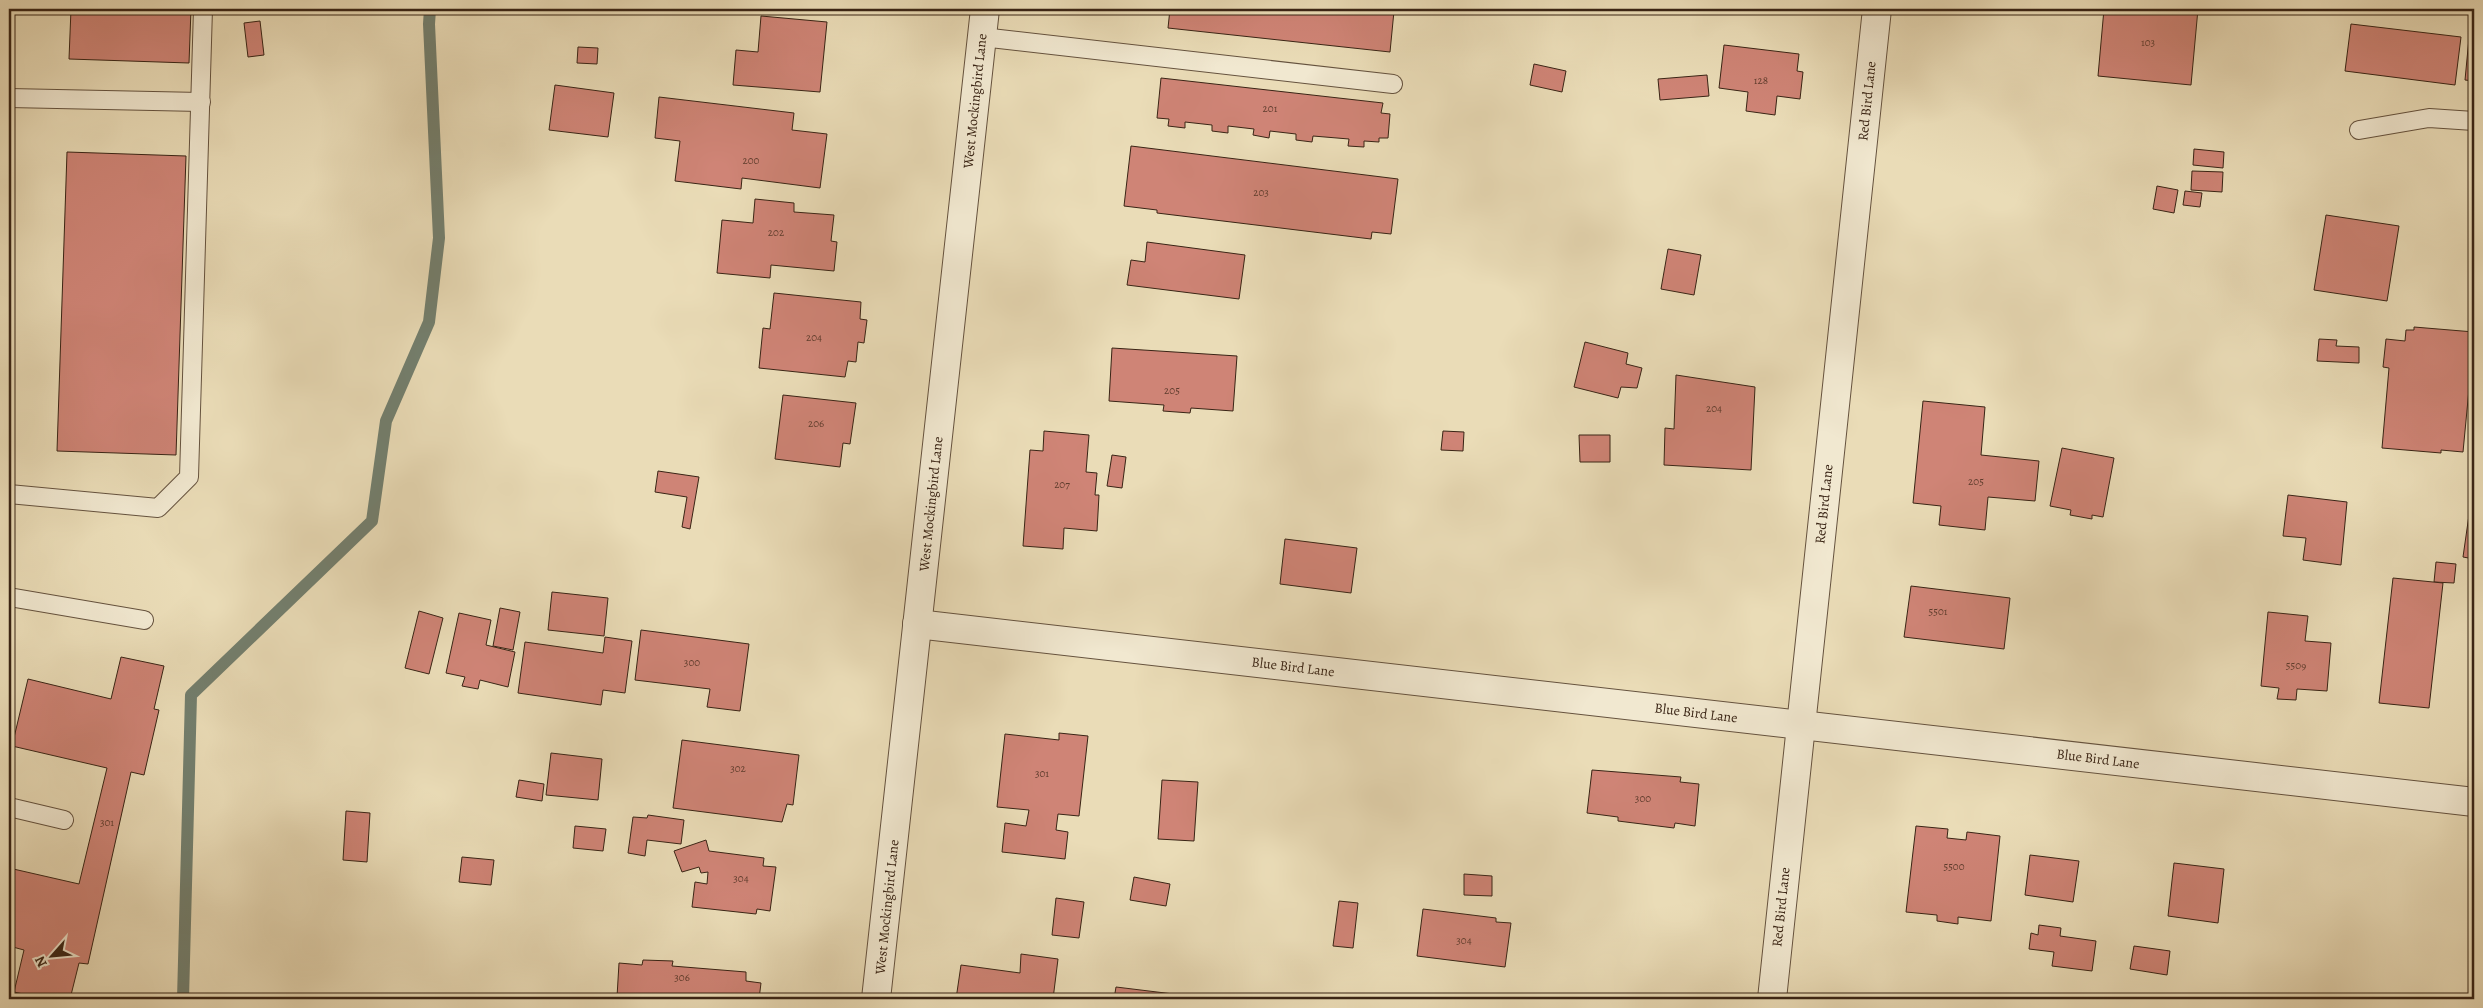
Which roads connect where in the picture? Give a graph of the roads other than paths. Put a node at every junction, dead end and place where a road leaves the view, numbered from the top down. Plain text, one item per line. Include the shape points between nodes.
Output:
1 (204, 9) edge
2 (985, 9) edge
3 (1877, 9) edge
4 (982, 37) junction
5 (1393, 84) dead end
6 (9, 98) edge
7 (201, 102) junction
8 (2474, 121) edge
9 (2359, 130) dead end
10 (9, 494) edge
11 (9, 597) edge
12 (144, 620) dead end
13 (918, 624) junction
14 (1800, 725) junction
15 (2474, 802) edge
16 (9, 807) edge
17 (64, 820) dead end
18 (876, 999) edge
19 (1772, 999) edge

1 - 7 lane
2 - 4 street, West Mockingbird Lane
3 - 14 street, Red Bird Lane
4 - 5 lane
4 - 13 street, West Mockingbird Lane
6 - 7 lane
7 - 10 lane via 190,477 158,508
8 - 9 lane via 2429,118
11 - 12 lane
13 - 14 street, Blue Bird Lane
13 - 18 street, West Mockingbird Lane
14 - 15 street, Blue Bird Lane
14 - 19 street, Red Bird Lane
16 - 17 lane

